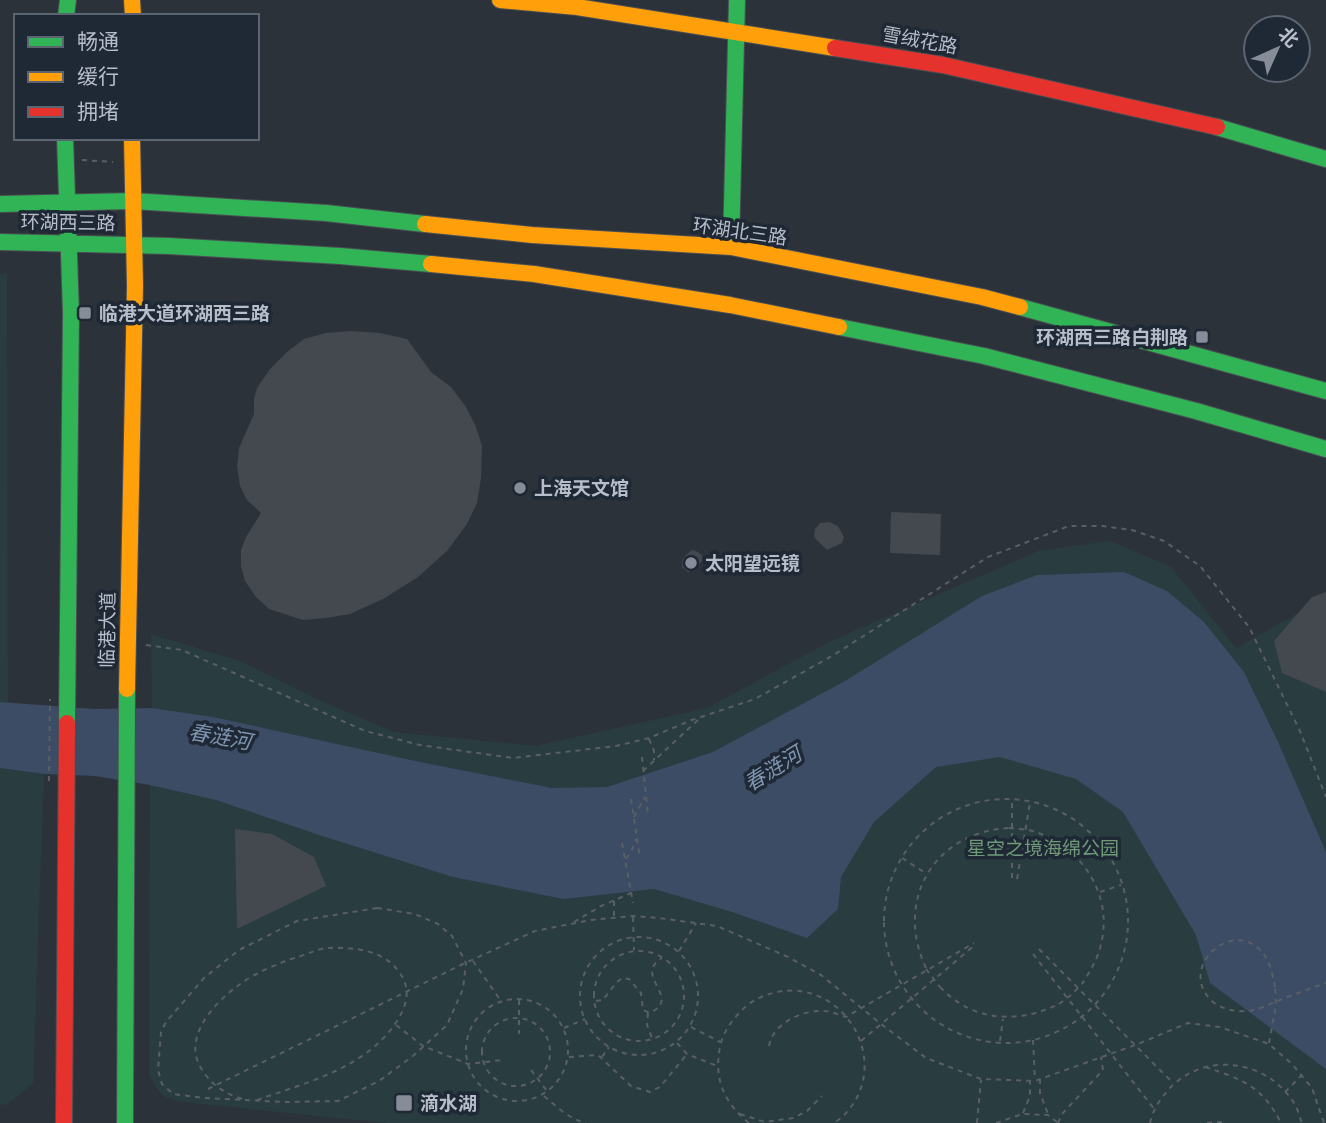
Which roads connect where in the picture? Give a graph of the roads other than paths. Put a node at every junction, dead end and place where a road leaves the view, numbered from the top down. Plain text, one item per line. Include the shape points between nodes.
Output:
1 (500, 0) edge
2 (737, 0) edge
3 (737, 32) junction
4 (65, 140) edge
5 (132, 140) edge
6 (1326, 159) edge
7 (134, 201) junction
8 (67, 202) junction
9 (0, 204) edge
10 (0, 242) edge
11 (68, 243) junction
12 (135, 245) junction
13 (732, 247) junction
14 (1326, 391) edge
15 (1326, 449) edge
16 (64, 1123) edge
17 (125, 1123) edge

1 - 3 main road, 雪绒花路
2 - 3 main road
3 - 6 main road, 雪绒花路 via 943,65 1228,129
3 - 13 main road
4 - 8 main road, 临港大道
5 - 7 main road, 临港大道
7 - 8 main road, 环湖西三路
7 - 12 main road, 临港大道
7 - 13 main road, 环湖北三路
8 - 9 main road, 环湖西三路
8 - 11 main road, 临港大道
10 - 11 main road, 环湖西三路
11 - 12 main road, 环湖西三路
11 - 16 main road, 临港大道
12 - 15 main road via 340,256 534,274 730,305 984,356
12 - 17 main road, 临港大道
13 - 14 main road, 环湖北三路 via 982,297

